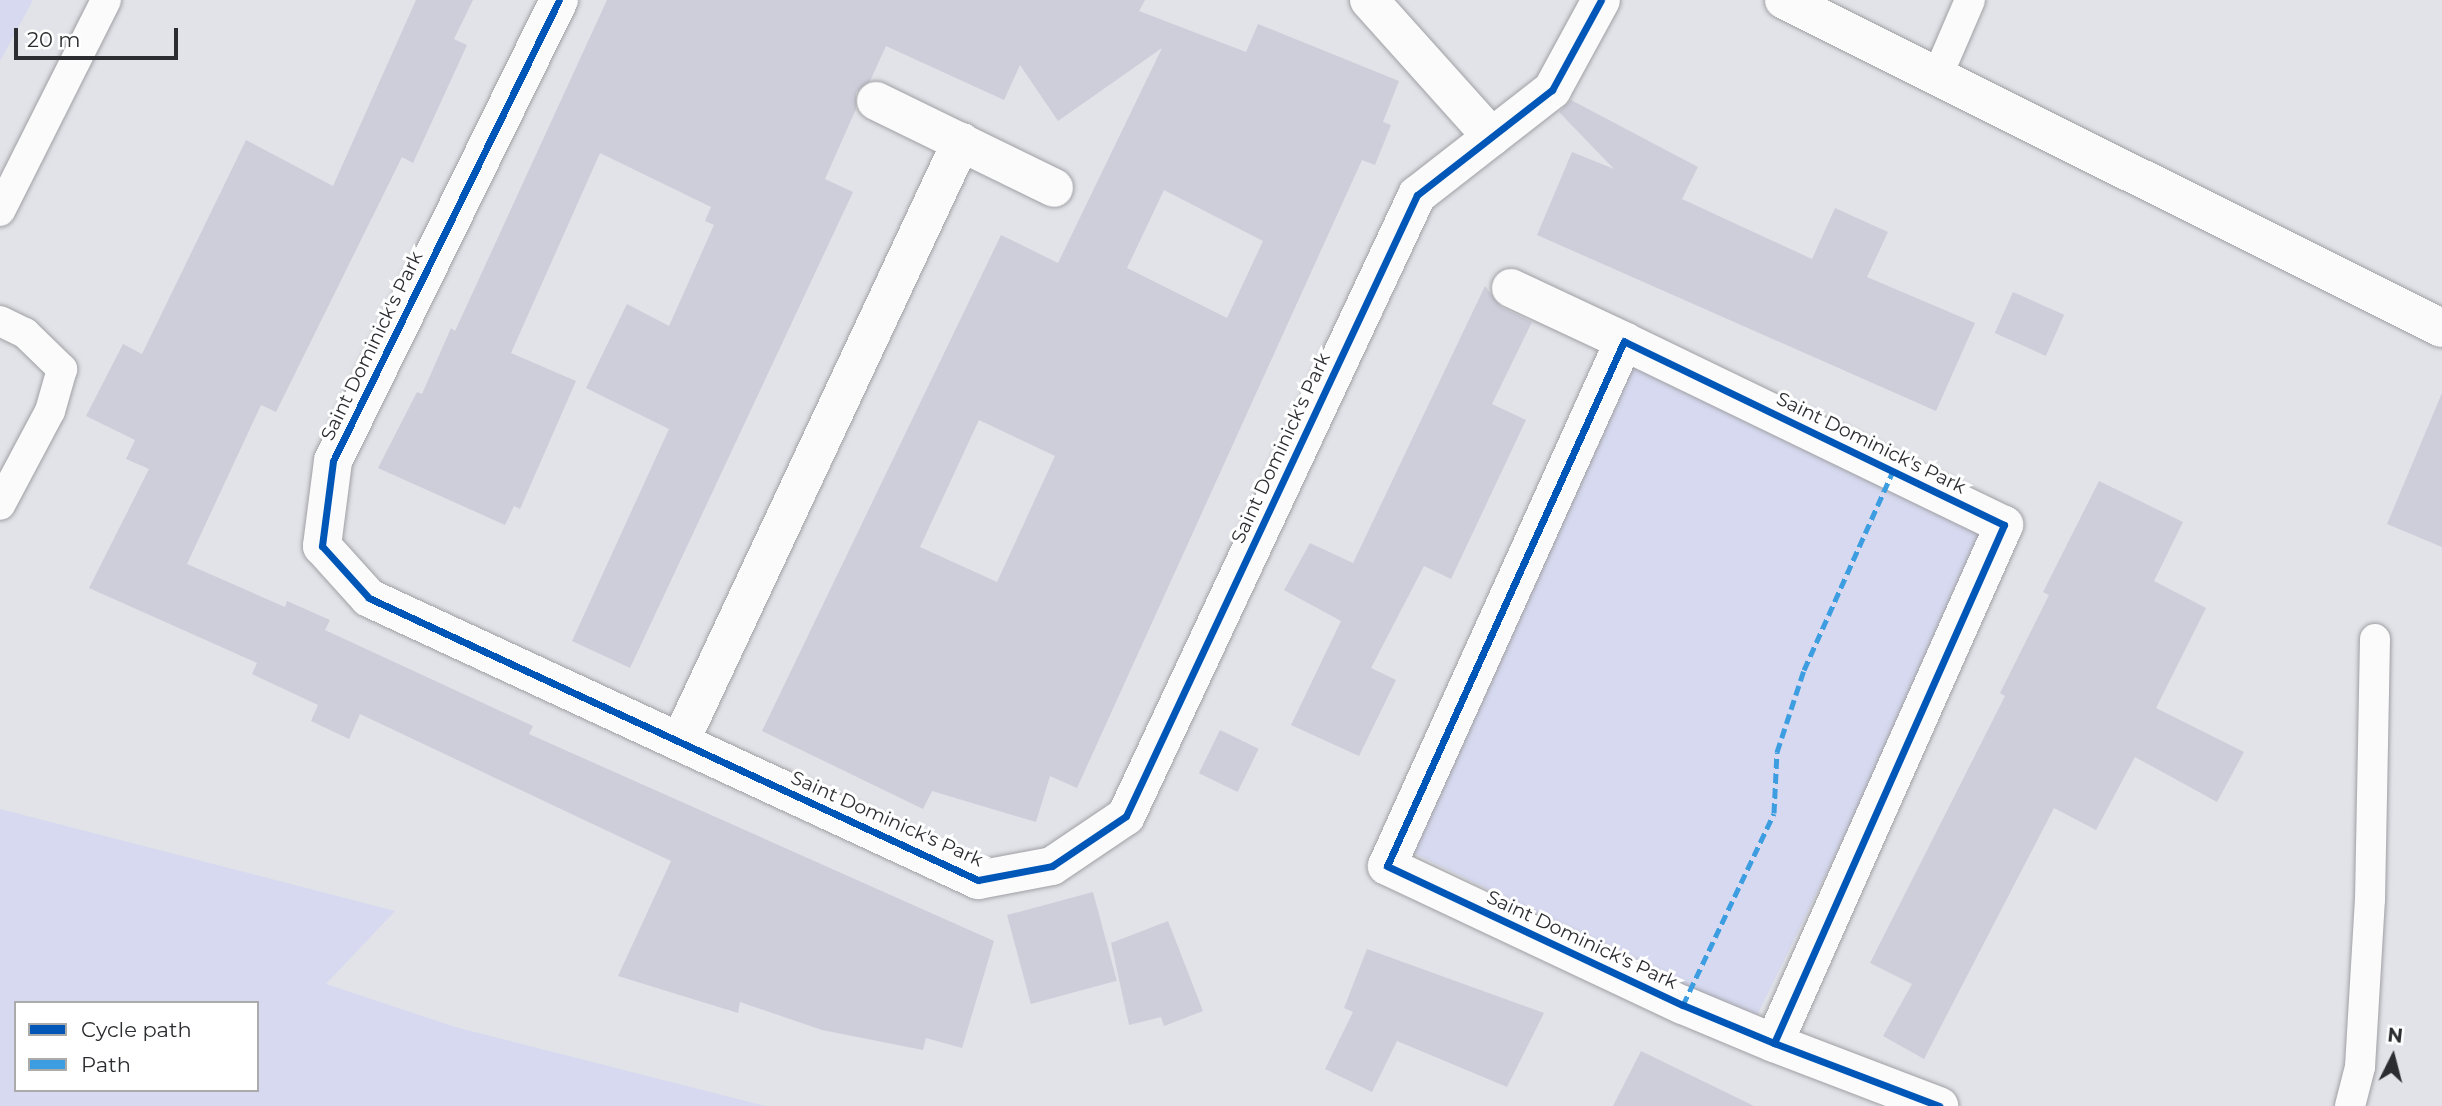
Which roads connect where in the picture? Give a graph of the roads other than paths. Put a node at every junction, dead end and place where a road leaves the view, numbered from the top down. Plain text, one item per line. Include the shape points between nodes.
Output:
1 (106, 0) edge
2 (559, 0) edge
3 (1368, 0) edge
4 (1601, 0) edge
5 (1784, 0) edge
6 (1970, 0) edge
7 (1936, 79) junction
8 (876, 101) dead end
9 (1492, 137) junction
10 (961, 142) junction
11 (1055, 188) dead end
12 (0, 211) edge
13 (1511, 288) dead end
14 (0, 321) edge
15 (2442, 328) edge
16 (1624, 341) junction
17 (0, 505) edge
18 (2375, 639) dead end
19 (680, 742) junction
20 (1774, 1043) junction
21 (1939, 1106) edge
22 (2350, 1106) edge

1 - 12 lane
2 - 19 street, Saint Dominick's Park via 333,461 322,546 369,598
3 - 9 street
4 - 9 street, Saint Dominick's Park via 1552,90
5 - 7 street
6 - 7 lane
7 - 15 street
8 - 10 street
9 - 19 street, Saint Dominick's Park via 1417,195 1126,816 1052,866 978,880
10 - 11 street
10 - 19 street
13 - 16 street, Saint Dominick's Park
14 - 17 lane via 25,333 62,369 50,411
16 - 20 street, Saint Dominick's Park via 2004,525
16 - 20 street, Saint Dominick's Park via 1387,866
18 - 22 lane via 2370,900 2360,1068
20 - 21 street

